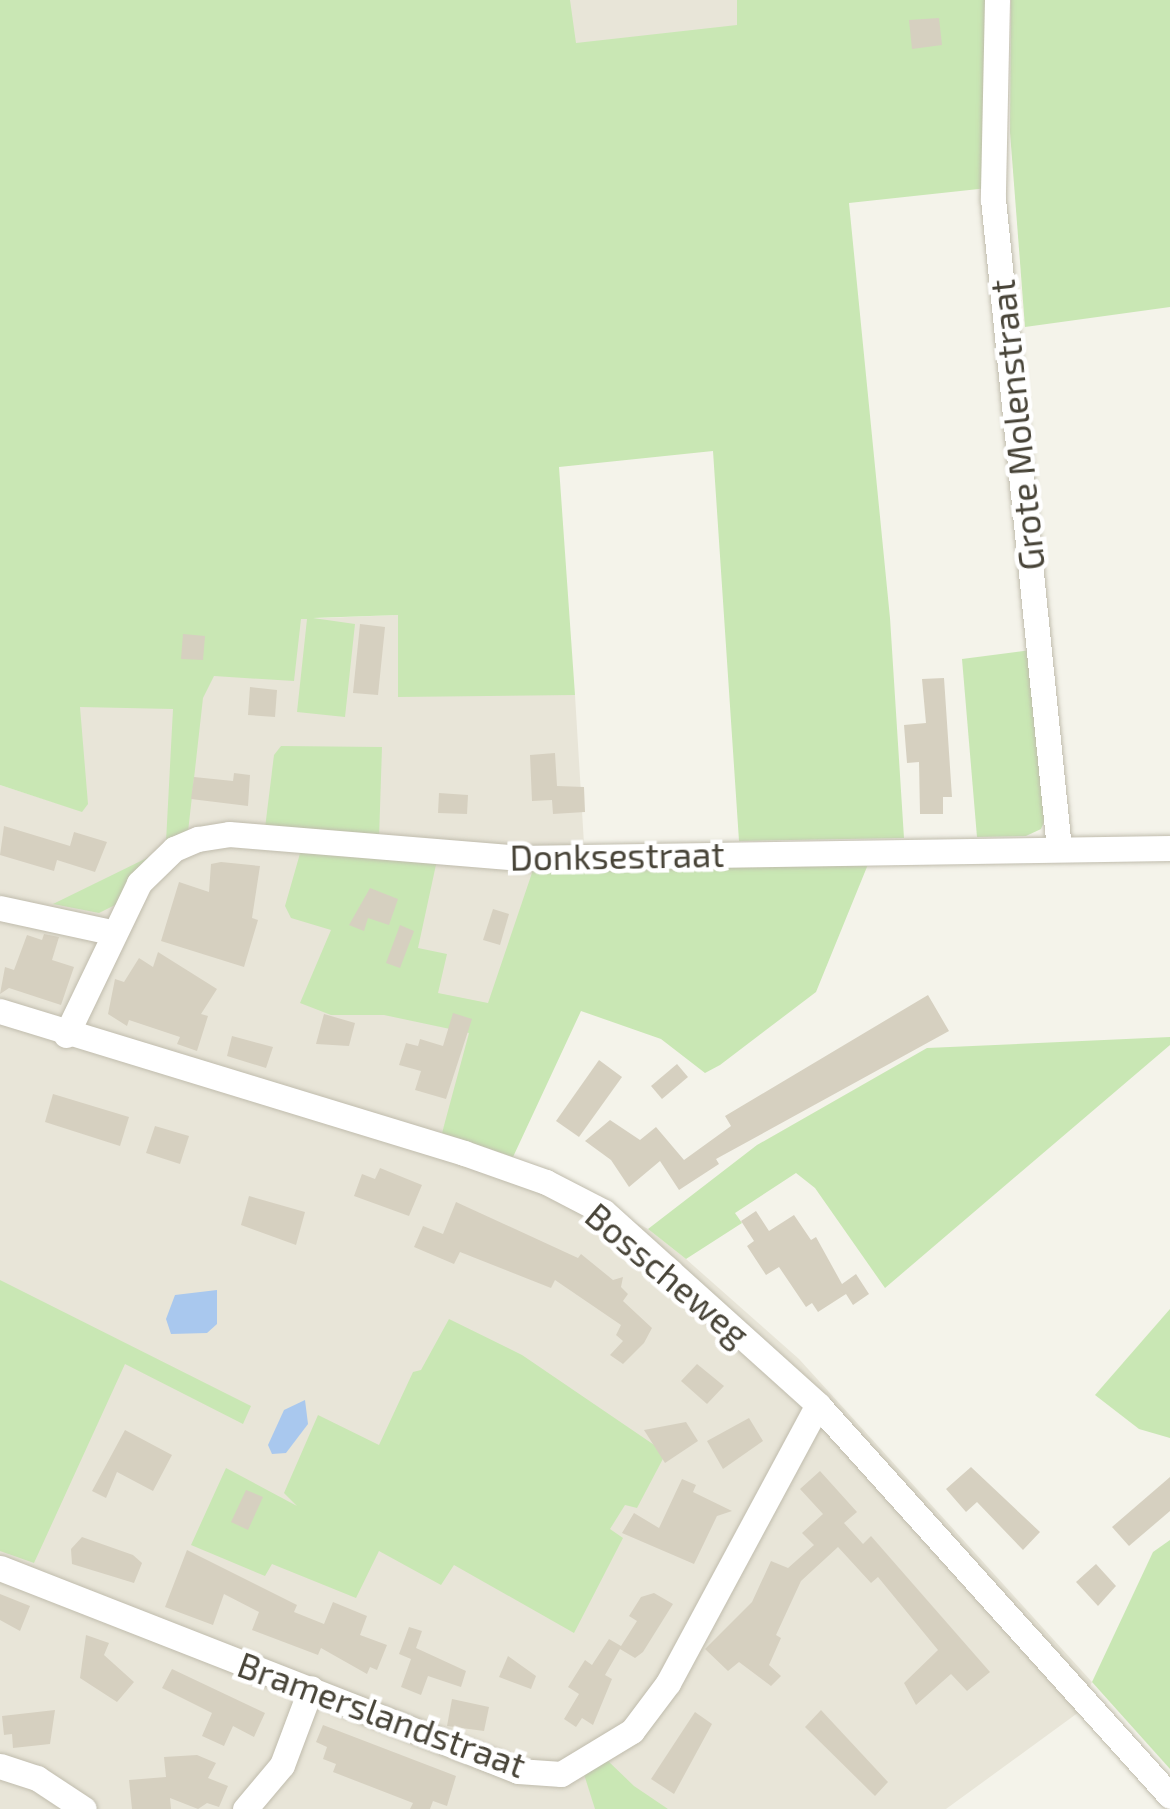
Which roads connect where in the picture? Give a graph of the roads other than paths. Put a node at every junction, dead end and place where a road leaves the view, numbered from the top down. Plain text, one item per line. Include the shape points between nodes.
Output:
1 (997, 0) edge
2 (1170, 848) edge
3 (1059, 849) junction
4 (0, 908) edge
5 (110, 932) junction
6 (0, 1011) edge
7 (66, 1035) junction
8 (818, 1405) junction
9 (0, 1568) edge
10 (310, 1688) junction
11 (0, 1766) edge
12 (1170, 1796) edge
13 (84, 1809) edge
14 (246, 1809) edge

1 - 3 street, Grote Molenstraat via 994,199
2 - 3 street, Donksestraat
3 - 5 street, Donksestraat via 518,858 229,834 174,849 154,864
4 - 5 street
5 - 7 street, Donksestraat
6 - 7 street, Bosscheweg
7 - 8 street, Bosscheweg via 546,1182 604,1212
8 - 10 street, Bramerslandstraat via 684,1656 632,1731 596,1758 561,1774 518,1771
8 - 12 street, Bosscheweg
9 - 10 street, Bramerslandstraat
10 - 14 street via 282,1765
11 - 13 street via 37,1778

